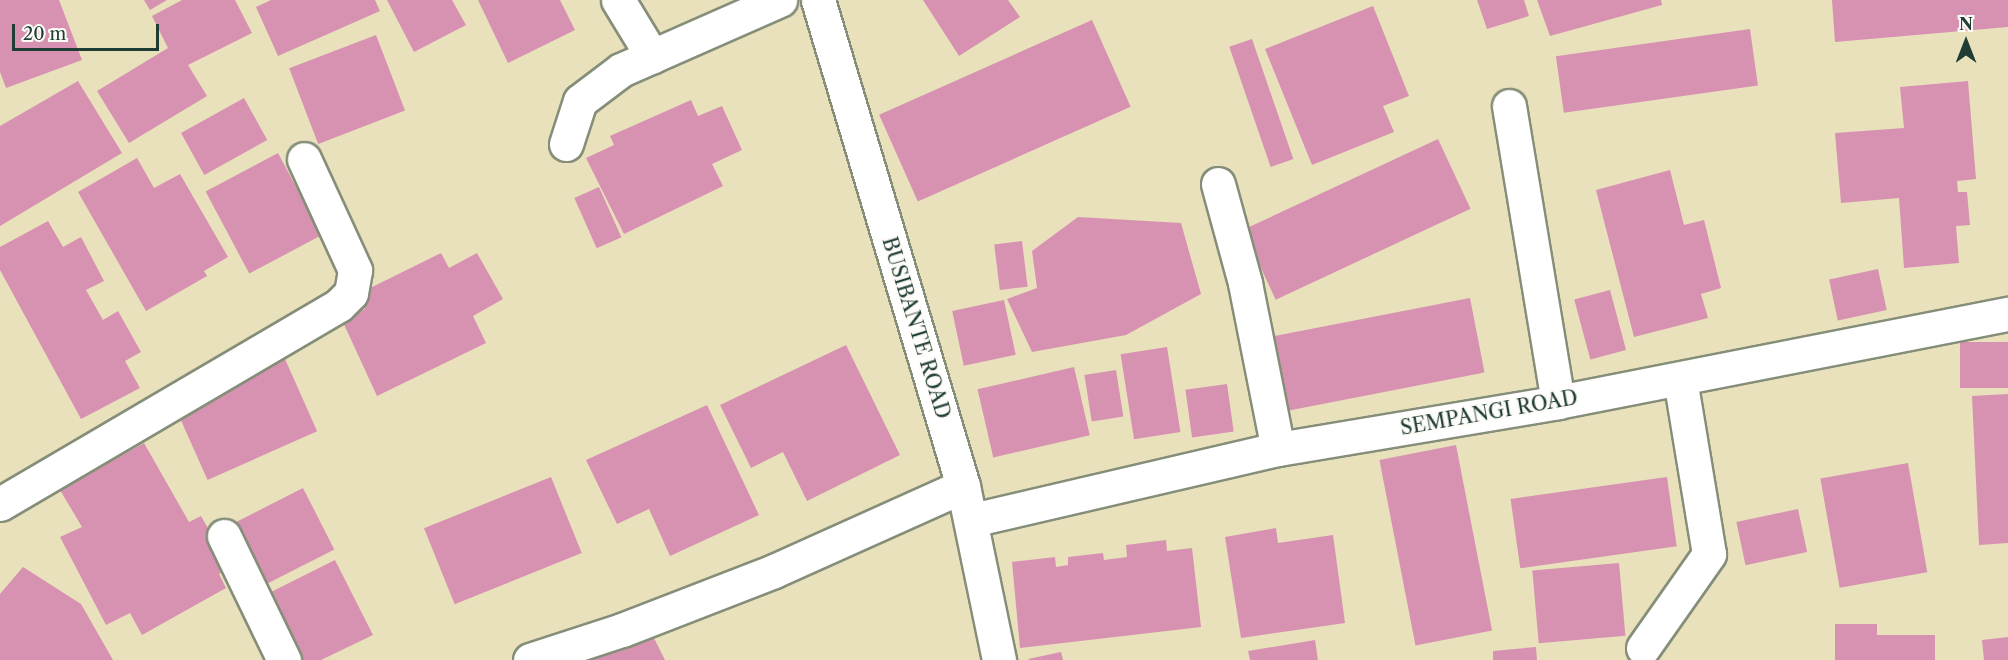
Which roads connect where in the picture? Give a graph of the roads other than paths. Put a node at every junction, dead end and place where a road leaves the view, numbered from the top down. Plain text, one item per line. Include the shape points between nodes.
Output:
1 (618, 0) edge
2 (780, 0) edge
3 (819, 0) edge
4 (652, 56) junction
5 (1509, 106) dead end
6 (566, 144) dead end
7 (304, 159) dead end
8 (1218, 184) dead end
9 (2008, 314) edge
10 (1680, 380) junction
11 (1558, 402) junction
12 (1278, 449) junction
13 (963, 486) junction
14 (0, 504) edge
15 (972, 520) junction
16 (224, 536) dead end
17 (1643, 648) dead end
18 (284, 660) edge
19 (530, 660) edge
20 (999, 660) edge

1 - 4 street
2 - 4 street
3 - 13 street, BUSIBANTE ROAD
4 - 6 street via 621,70 580,101
5 - 11 street
7 - 14 street via 355,270 351,293 339,305
8 - 12 street via 1245,283
9 - 10 street, SEMPANGI ROAD
10 - 11 street, SEMPANGI ROAD
10 - 17 street via 1709,555
11 - 12 street, SEMPANGI ROAD
12 - 15 street, SEMPANGI ROAD
13 - 15 street, BUSIBANTE ROAD
13 - 19 street via 774,571 622,630
15 - 20 street, BUSIBANTE ROAD
16 - 18 street

